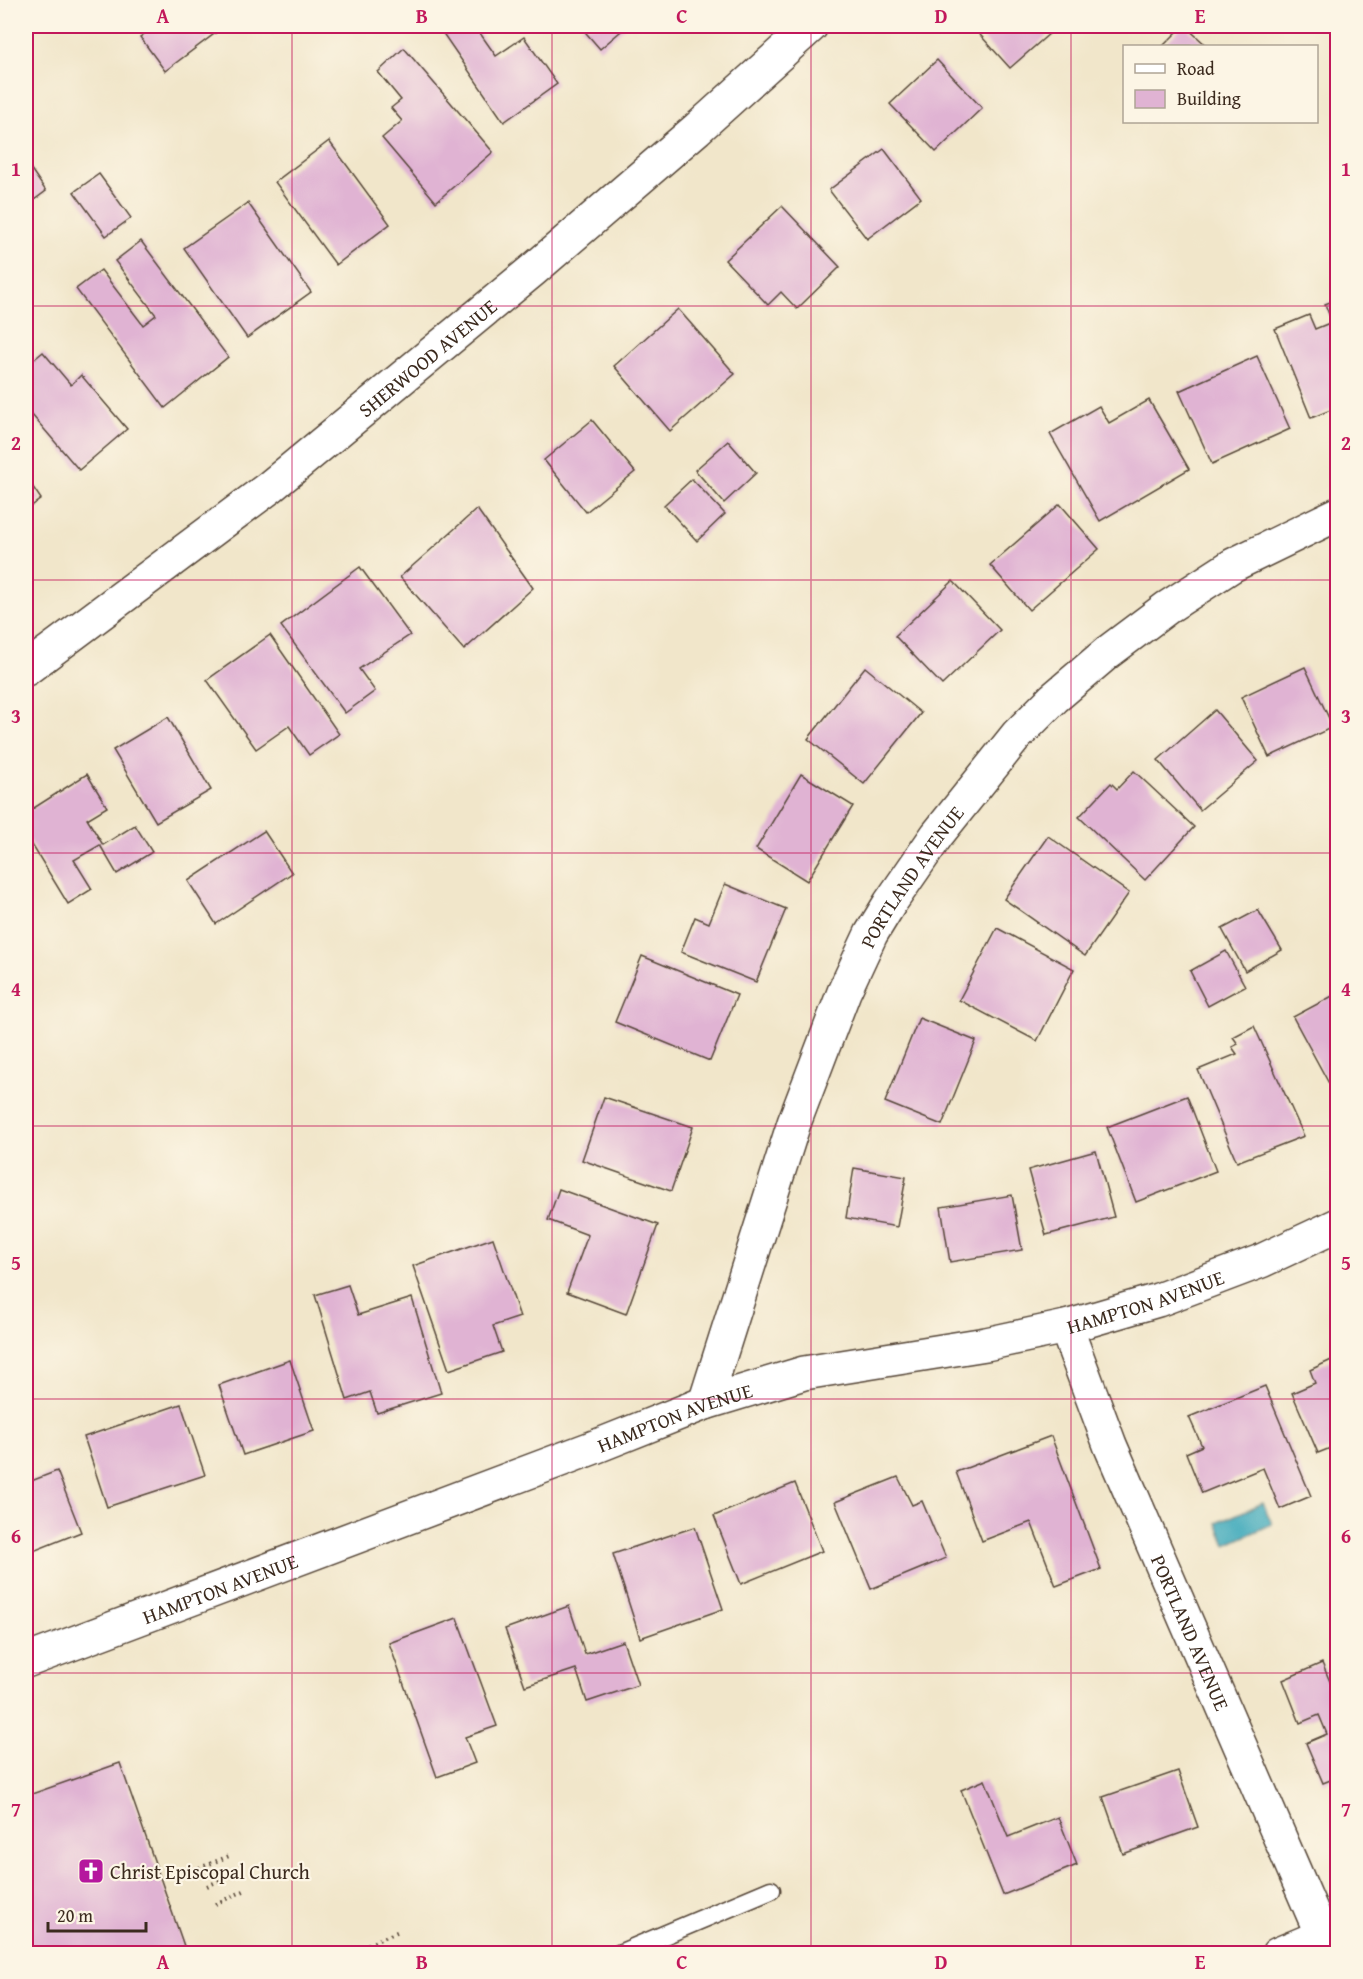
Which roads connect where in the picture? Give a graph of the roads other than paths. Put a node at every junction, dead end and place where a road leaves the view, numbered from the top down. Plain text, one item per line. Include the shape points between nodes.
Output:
1 (812, 26) edge
2 (1338, 514) edge
3 (26, 669) edge
4 (1338, 1225) edge
5 (1066, 1327) junction
6 (705, 1403) junction
7 (26, 1661) edge
8 (771, 1890) dead end
9 (1330, 1932) edge
10 (619, 1953) edge
11 (1278, 1953) edge

1 - 3 street, SHERWOOD AVENUE via 533,270 270,487
2 - 6 street, PORTLAND AVENUE via 1233,565 1108,652 1017,735 937,835 890,903 844,992 794,1123
4 - 5 street, HAMPTON AVENUE via 1261,1261
5 - 6 street, HAMPTON AVENUE via 804,1373
5 - 9 street, PORTLAND AVENUE via 1110,1445
6 - 7 street, HAMPTON AVENUE
8 - 10 lane
9 - 11 street

